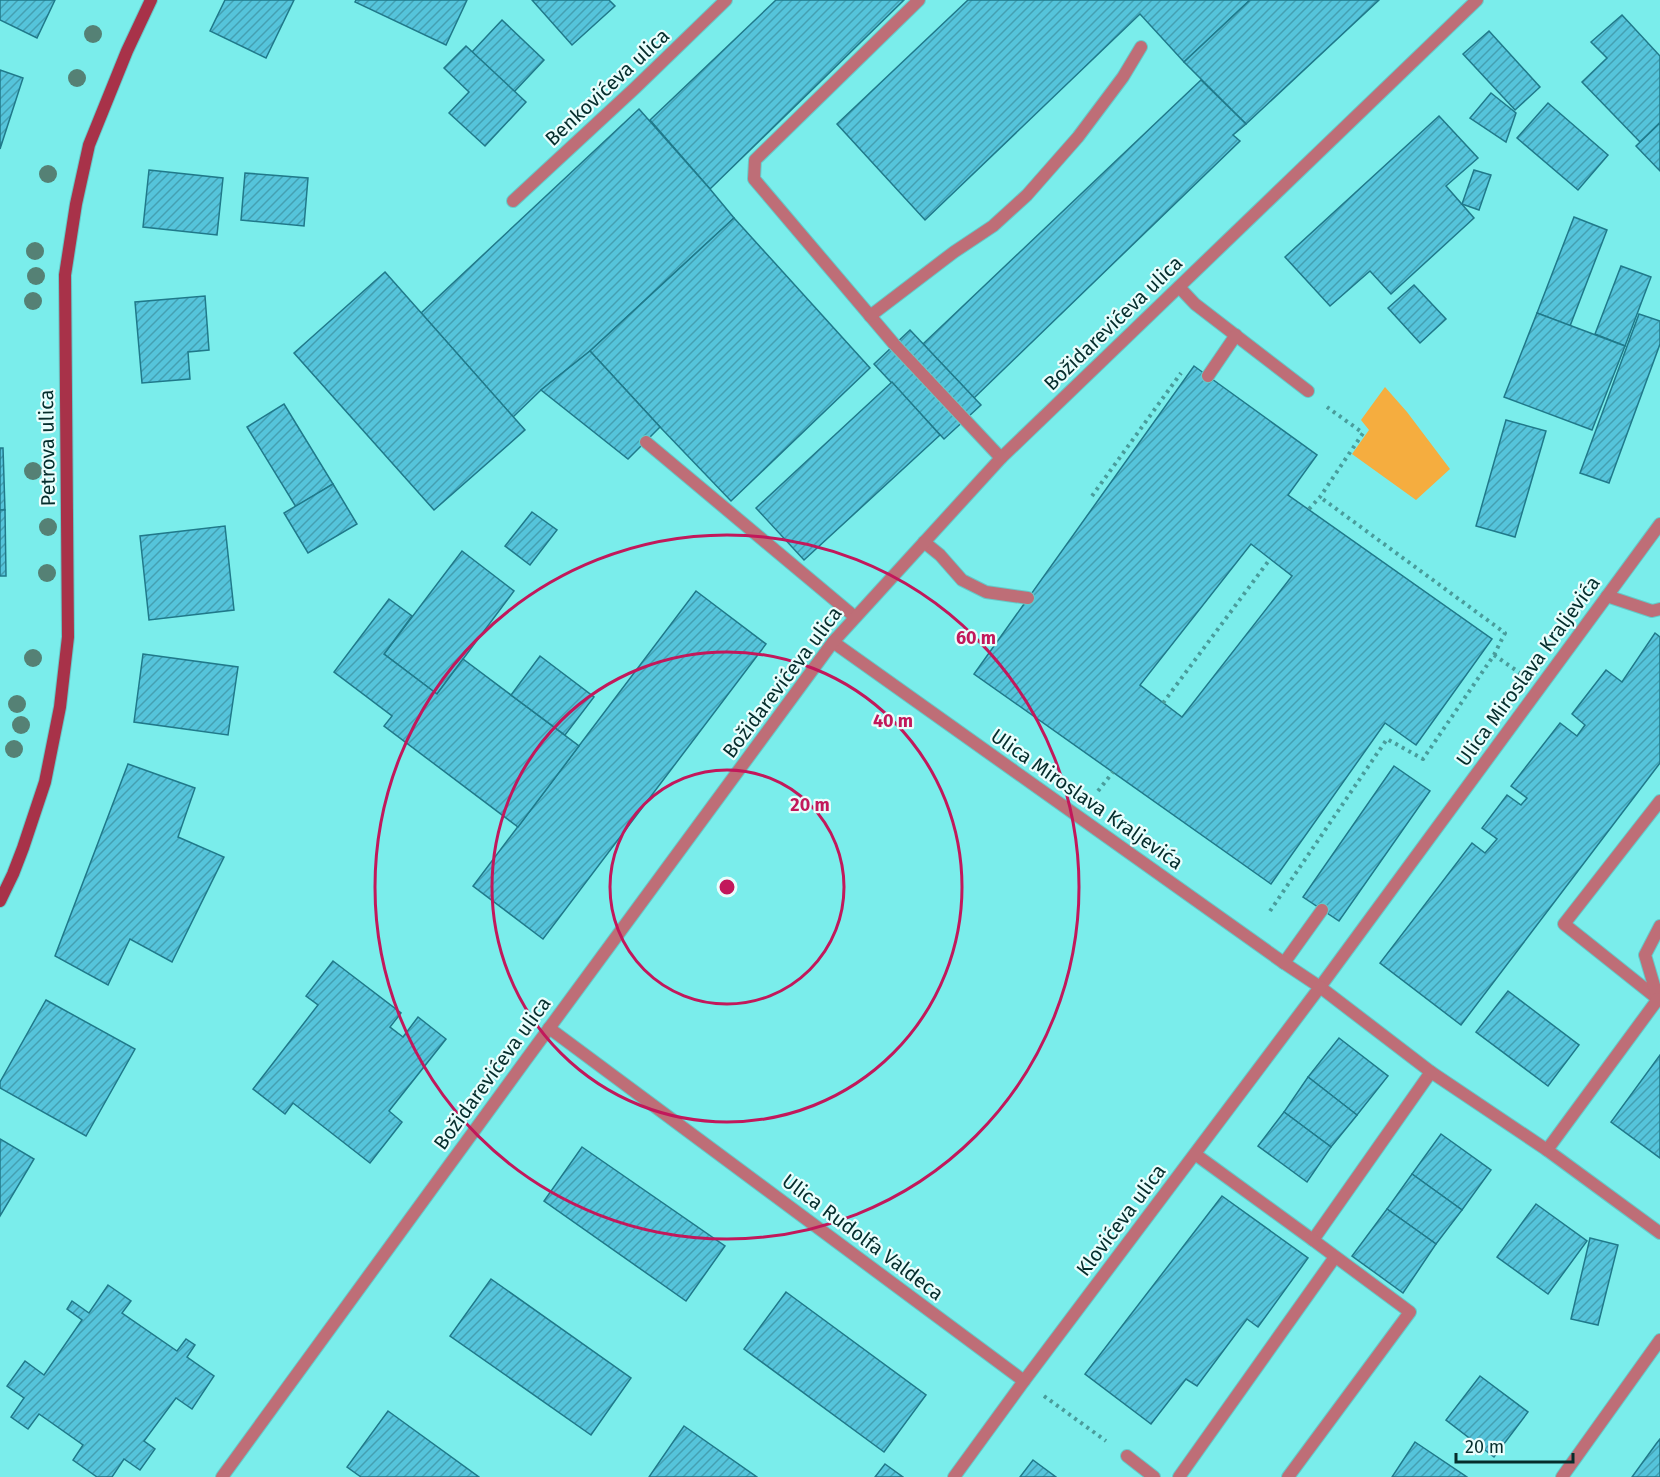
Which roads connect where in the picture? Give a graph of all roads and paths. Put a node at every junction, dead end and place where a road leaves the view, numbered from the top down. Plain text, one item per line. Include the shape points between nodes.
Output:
1 (151, 0) edge
2 (726, 0) edge
3 (919, 0) edge
4 (1477, 0) edge
5 (1141, 46) dead end
6 (513, 201) dead end
7 (1179, 287) junction
8 (870, 316) junction
9 (1236, 336) junction
10 (1183, 370) dead end
11 (1208, 376) dead end
12 (1308, 391) dead end
13 (1326, 406) dead end
14 (646, 442) dead end
15 (1001, 458) junction
16 (1092, 496) dead end
17 (1320, 497) junction
18 (1309, 509) dead end
19 (1660, 524) edge
20 (924, 542) junction
21 (1270, 559) dead end
22 (1607, 596) junction
23 (1028, 598) dead end
24 (1660, 609) edge
25 (855, 617) junction
26 (833, 642) junction
27 (1163, 703) dead end
28 (1113, 772) dead end
29 (1098, 791) dead end
30 (1660, 801) edge
31 (0, 901) edge
32 (1322, 910) dead end
33 (1270, 911) dead end
34 (1660, 926) edge
35 (1284, 963) junction
36 (1320, 987) junction
37 (1658, 999) junction
38 (549, 1028) junction
39 (1431, 1072) junction
40 (1547, 1150) junction
41 (1195, 1154) junction
42 (1660, 1233) edge
43 (1313, 1240) junction
44 (1335, 1257) junction
45 (1660, 1340) edge
46 (1024, 1381) junction
47 (1127, 1456) joint
48 (222, 1477) edge
49 (954, 1477) edge
50 (1154, 1477) edge
51 (1179, 1477) edge
52 (1288, 1477) edge
53 (1562, 1477) edge

1 - 31 street, Petrova ulica via 89,145 76,204 65,275 68,637 60,707 45,782
2 - 6 street, Benkovićeva ulica
3 - 8 street via 755,160 754,179
4 - 7 street, Božidarevićeva ulica
5 - 8 street via 1078,137 1027,195 993,226
7 - 9 street
7 - 15 street, Božidarevićeva ulica
8 - 15 street
9 - 11 street
9 - 12 street
10 - 16 path
13 - 17 path via 1363,434
14 - 25 street
15 - 20 street, Božidarevićeva ulica
17 - 18 path
17 - 33 path via 1505,633 1423,759 1387,739
19 - 22 street, Ulica Miroslava Kraljevića
20 - 23 street via 962,580 986,592
20 - 25 street, Božidarevićeva ulica
21 - 27 path
22 - 24 street via 1652,611
22 - 36 street, Ulica Miroslava Kraljevića
25 - 26 street, Božidarevićeva ulica
26 - 35 street, Ulica Miroslava Kraljevića
26 - 38 street, Božidarevićeva ulica
28 - 29 path
30 - 37 street via 1564,924
32 - 35 street
34 - 37 street via 1645,955
35 - 36 street, Ulica Miroslava Kraljevića
36 - 39 street, Ulica Miroslava Kraljevića
36 - 41 street, Klovićeva ulica
37 - 40 street
38 - 46 street, Ulica Rudolfa Valdeca
38 - 48 street, Božidarevićeva ulica
39 - 40 street, Ulica Miroslava Kraljevića
39 - 43 street
40 - 42 street, Ulica Miroslava Kraljevića
41 - 43 street
41 - 46 street, Klovićeva ulica
43 - 44 street
44 - 51 street
44 - 52 street via 1410,1312
45 - 53 street
46 - 47 path
46 - 49 street, Klovićeva ulica
47 - 50 street

